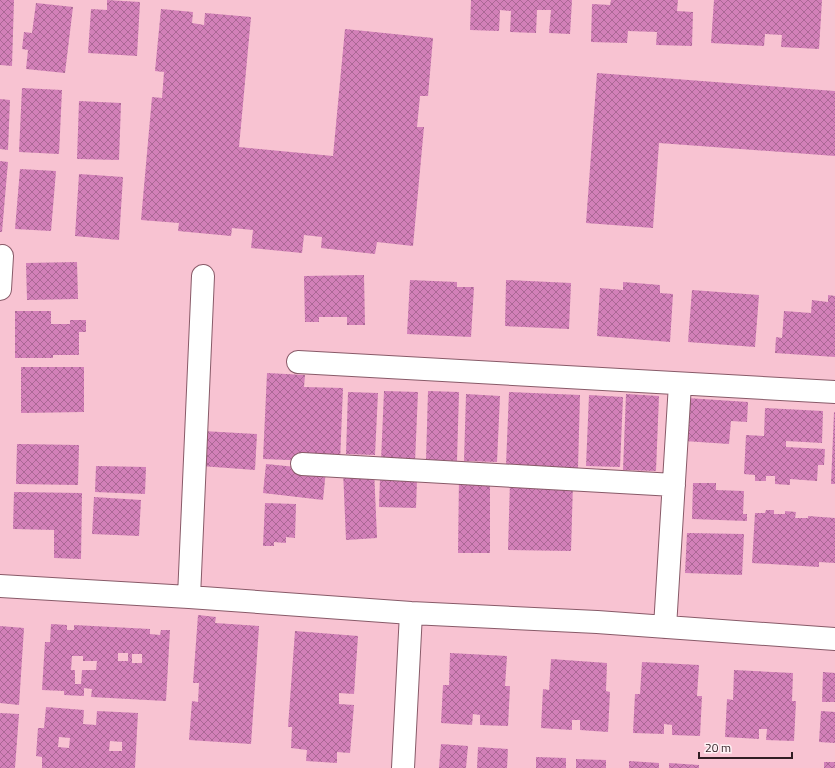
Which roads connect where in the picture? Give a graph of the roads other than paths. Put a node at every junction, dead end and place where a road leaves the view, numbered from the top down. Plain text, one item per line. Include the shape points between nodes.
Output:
1 (2, 256) dead end
2 (203, 276) dead end
3 (0, 289) edge
4 (298, 362) dead end
5 (680, 384) junction
6 (835, 392) edge
7 (302, 464) dead end
8 (674, 485) junction
9 (0, 586) edge
10 (189, 598) junction
11 (411, 613) junction
12 (665, 627) junction
13 (835, 639) edge
14 (403, 768) edge

1 - 3 street
2 - 10 street
4 - 5 street
5 - 6 street
5 - 8 street
7 - 8 street
8 - 12 street
9 - 10 street
10 - 11 street
11 - 12 street
11 - 14 street
12 - 13 street

